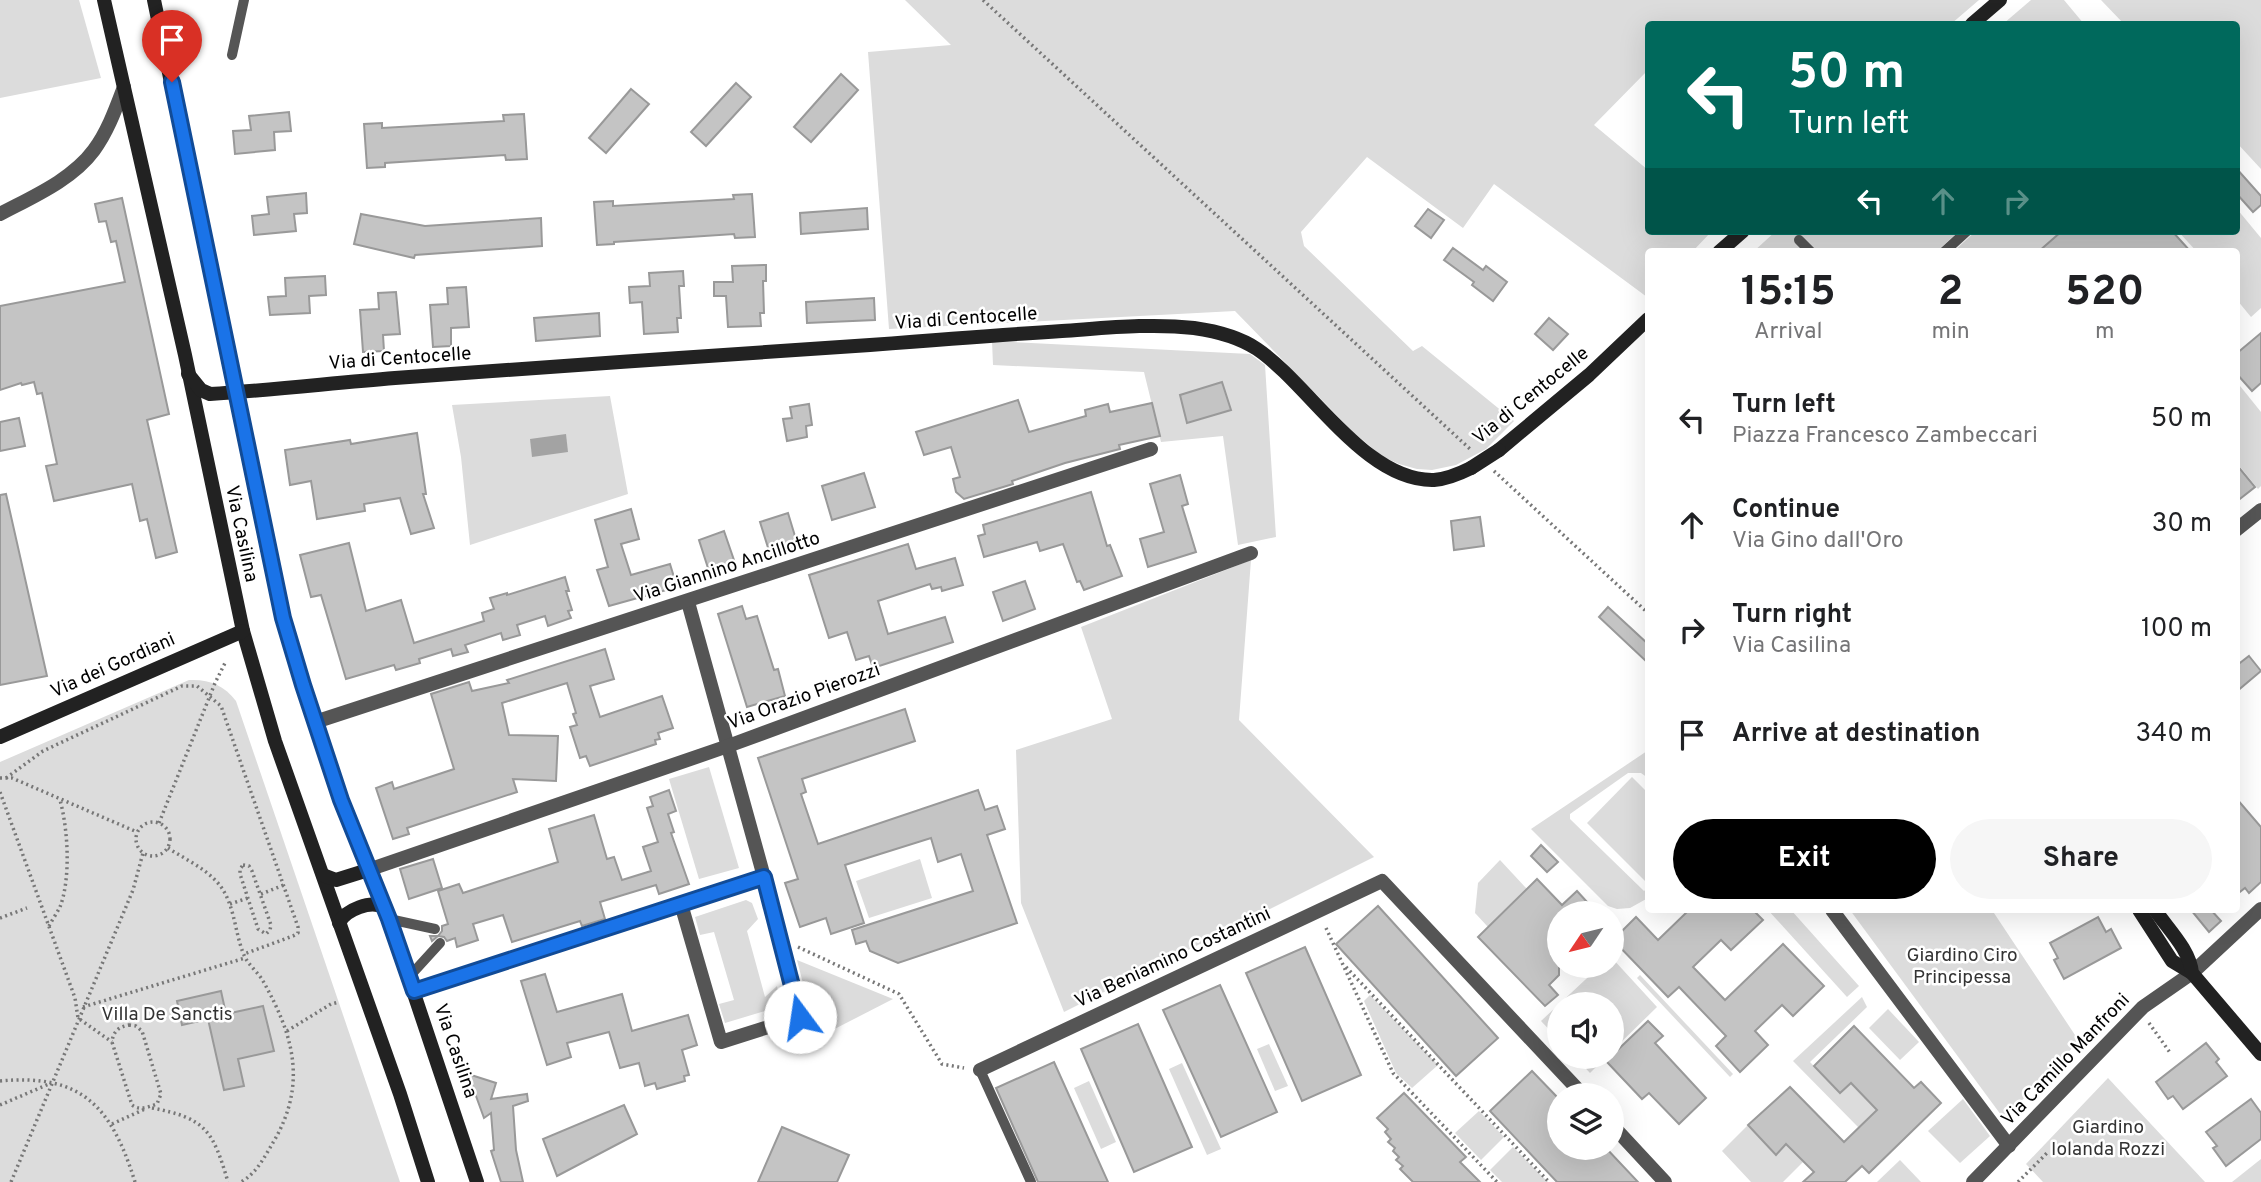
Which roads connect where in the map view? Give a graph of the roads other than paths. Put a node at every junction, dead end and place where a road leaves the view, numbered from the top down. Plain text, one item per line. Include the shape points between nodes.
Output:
1 (104, 0) edge
2 (154, 0) edge
3 (244, 0) edge
4 (2000, 0) edge
5 (1976, 21) edge
6 (232, 55) dead end
7 (124, 86) junction
8 (0, 214) edge
9 (1738, 235) edge
10 (1963, 235) edge
11 (1799, 240) dead end
12 (1724, 248) edge
13 (1807, 248) edge
14 (1948, 248) edge
15 (1645, 322) edge
16 (188, 374) junction
17 (236, 392) junction
18 (1150, 449) dead end
19 (2261, 510) edge
20 (2240, 527) edge
21 (1251, 553) dead end
22 (688, 601) junction
23 (243, 631) junction
24 (315, 722) junction
25 (0, 737) edge
26 (728, 746) junction
27 (368, 870) junction
28 (323, 875) junction
29 (764, 877) junction
30 (681, 904) junction
31 (2261, 909) edge
32 (1834, 913) edge
33 (2141, 913) edge
34 (2157, 913) edge
35 (387, 914) junction
36 (339, 923) junction
37 (435, 929) dead end
38 (440, 943) dead end
39 (2192, 973) junction
40 (411, 984) junction
41 (2261, 1054) edge
42 (980, 1070) joint
43 (1572, 1083) edge
44 (1624, 1138) edge
45 (2009, 1146) junction
46 (1664, 1180) edge
47 (428, 1182) edge
48 (477, 1182) edge
49 (1031, 1182) edge
50 (1973, 1182) edge

1 - 7 main road, Via Casilina
2 - 17 main road, Via Casilina
3 - 6 lane
4 - 5 main road
7 - 8 street via 87,159
7 - 16 main road, Via Casilina
9 - 12 main road
10 - 14 lane
11 - 13 lane
15 - 17 main road, Via di Centocelle, bridge via 1499,450 1456,475 1432,480 1381,464 1255,348 1195,328 1018,334
16 - 17 main road, Via di Centocelle via 206,394
16 - 23 main road, Via Casilina
17 - 24 main road, Via Casilina via 280,605
18 - 22 street, Via Giannino Ancillotto
19 - 20 street
21 - 26 street, Via Orazio Pierozzi
22 - 24 street, Via Giannino Ancillotto
22 - 26 street
23 - 25 main road, Via dei Gordiani
23 - 28 main road, Via Casilina via 275,741
24 - 27 main road, Via Casilina
26 - 27 street, Via Orazio Pierozzi
26 - 29 street
27 - 28 main road via 336,880
27 - 35 main road, Via Casilina
28 - 36 main road, Via Casilina
29 - 30 street
29 - 30 street via 800,1017 721,1042
30 - 40 street
31 - 39 street, Via Camillo Manfroni
32 - 45 street
33 - 39 main road via 2172,961
34 - 39 main road via 2183,950
35 - 36 main road via 374,904 347,912
35 - 37 lane
35 - 40 main road, Via Casilina
36 - 47 main road, Via Casilina
38 - 40 lane
39 - 41 main road
39 - 45 street, Via Camillo Manfroni via 2143,1007
40 - 48 main road, Via Casilina
42 - 43 street, Via Beniamino Costantini via 1382,881
42 - 49 lane
44 - 46 street
45 - 50 street, Via Camillo Manfroni

